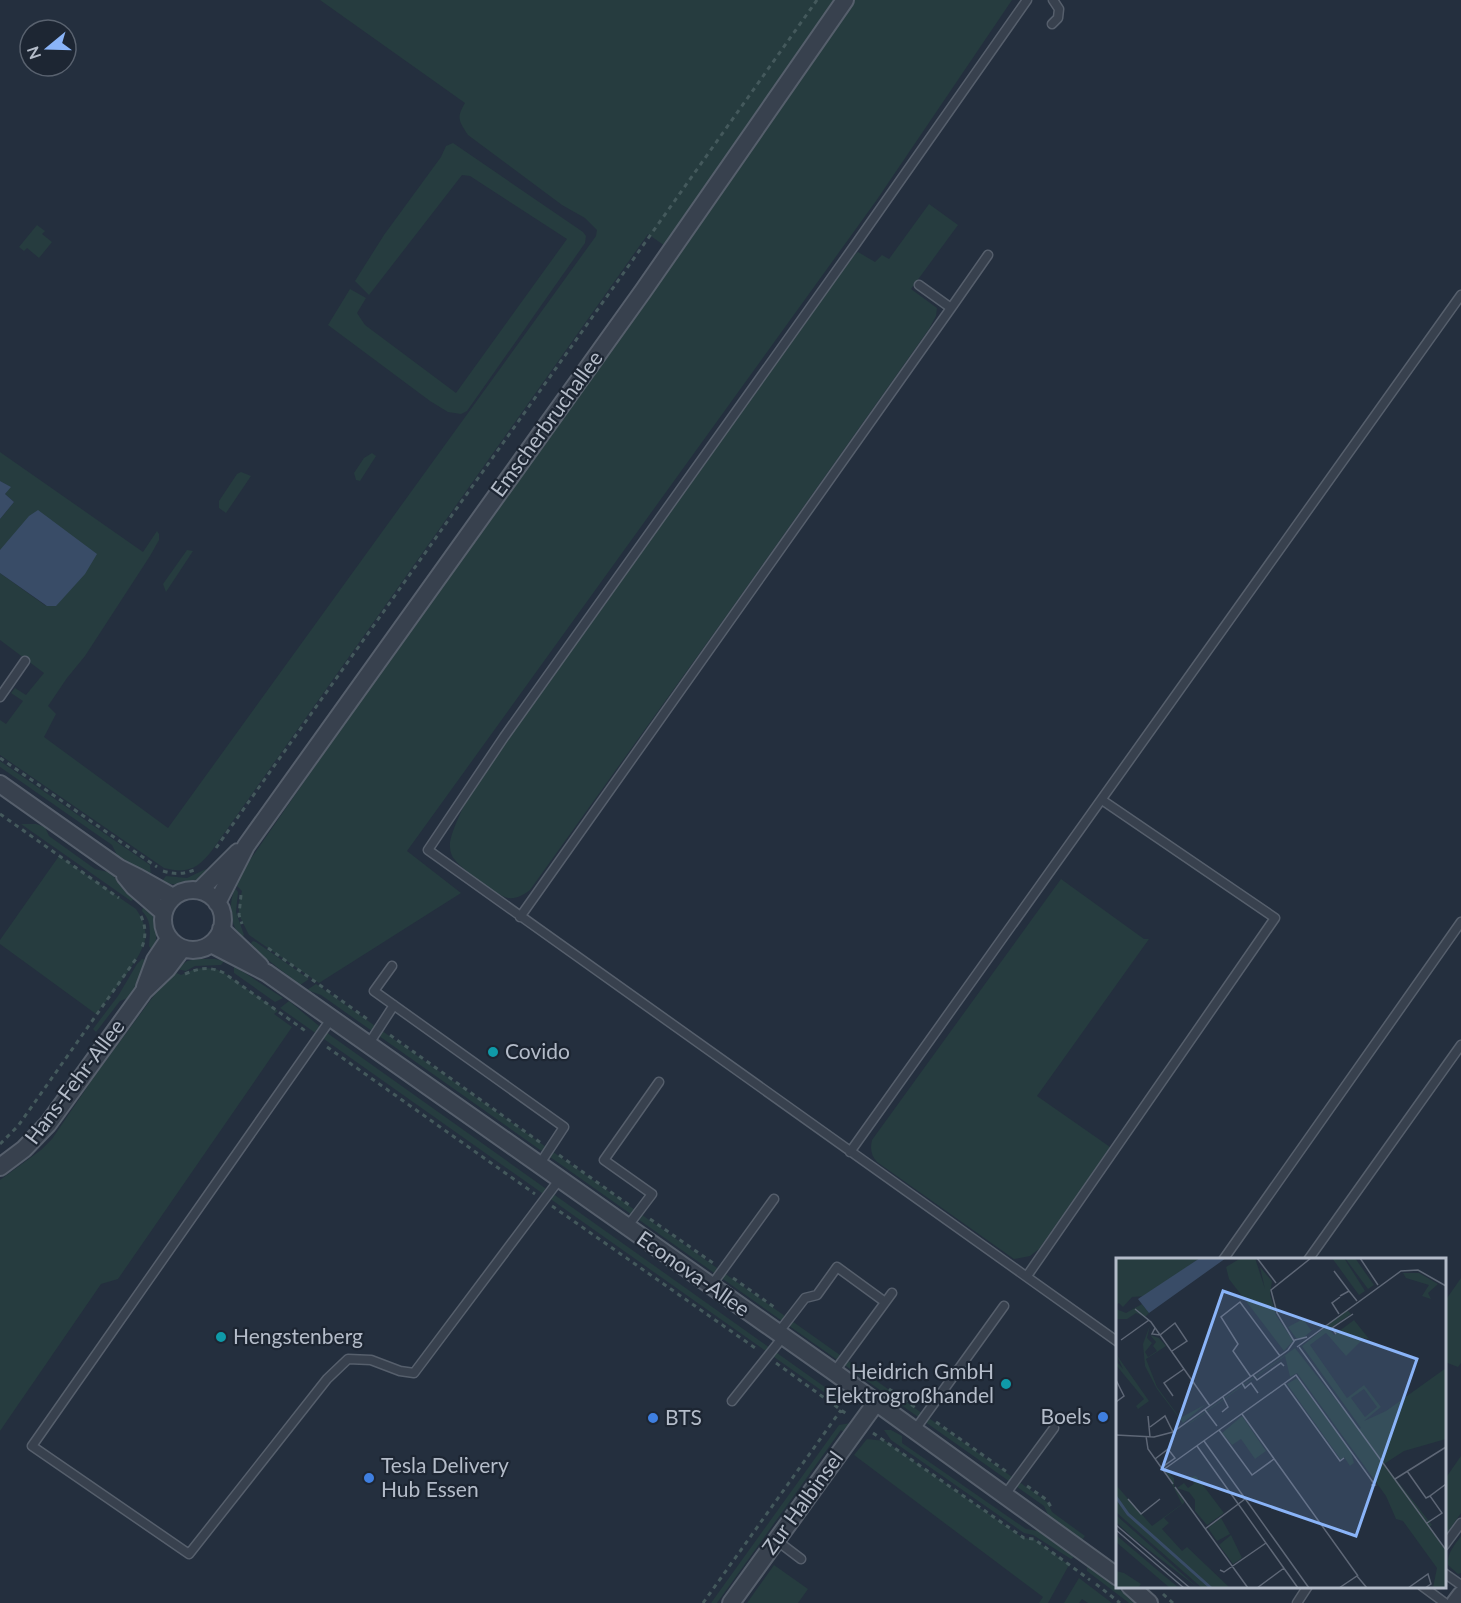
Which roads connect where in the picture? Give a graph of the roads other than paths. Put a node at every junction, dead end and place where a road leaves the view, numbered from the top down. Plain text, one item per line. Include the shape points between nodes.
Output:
1 (845, 0) edge
2 (1027, 0) edge
3 (1053, 0) edge
4 (1052, 24) dead end
5 (988, 255) dead end
6 (919, 285) dead end
7 (1461, 295) edge
8 (951, 308) junction
9 (25, 661) dead end
10 (0, 697) edge
11 (0, 784) edge
12 (1102, 800) junction
13 (246, 846) junction
14 (119, 868) junction
15 (200, 890) junction
16 (173, 897) junction
17 (217, 903) junction
18 (163, 912) junction
19 (520, 917) junction
20 (1461, 922) edge
21 (222, 929) junction
22 (176, 944) junction
23 (211, 944) junction
24 (392, 966) dead end
25 (267, 973) junction
26 (394, 1005) junction
27 (331, 1019) junction
28 (368, 1045) junction
29 (1461, 1045) edge
30 (659, 1082) dead end
31 (850, 1152) junction
32 (538, 1165) junction
33 (0, 1167) edge
34 (559, 1180) junction
35 (774, 1199) dead end
36 (627, 1228) junction
37 (1224, 1258) edge
38 (1309, 1258) edge
39 (1027, 1276) junction
40 (711, 1286) junction
41 (892, 1293) dead end
42 (885, 1302) junction
43 (1004, 1306) dead end
44 (781, 1335) junction
45 (1116, 1341) edge
46 (834, 1372) junction
47 (732, 1401) dead end
48 (875, 1404) junction
49 (1054, 1428) dead end
50 (914, 1432) junction
51 (1004, 1496) junction
52 (1461, 1523) edge
53 (776, 1540) junction
54 (1446, 1543) edge
55 (801, 1559) dead end
56 (1446, 1574) edge
57 (1116, 1576) edge
58 (1461, 1585) edge
59 (1131, 1588) edge
60 (1307, 1588) edge
61 (1423, 1588) edge
62 (1461, 1595) edge
63 (731, 1603) edge
64 (1149, 1603) edge
65 (1297, 1603) edge
66 (1444, 1603) edge
67 (1455, 1603) edge

1 - 13 street, Emscherbruchallee
2 - 19 lane via 504,736 428,850
3 - 4 lane via 1059,9
5 - 8 lane
6 - 8 lane
7 - 12 lane
8 - 19 lane
9 - 10 lane
11 - 14 street
12 - 31 lane
12 - 39 lane via 1275,918
13 - 15 street, Emscherbruchallee
13 - 17 street, Emscherbruchallee
14 - 16 street
14 - 18 street
15 - 16 street
15 - 17 street
16 - 18 street
17 - 21 street
18 - 22 street via 162,922
19 - 31 lane
20 - 37 lane
21 - 23 street
21 - 25 street, Econova-Allee
22 - 23 street via 194,951
22 - 33 street, Hans-Fehr-Allee via 155,960 144,991 48,1124
23 - 25 street, Econova-Allee
24 - 26 lane via 374,991
25 - 27 street, Econova-Allee
26 - 28 lane
26 - 32 lane via 564,1127
27 - 28 street, Econova-Allee
27 - 34 lane via 32,1446 189,1554 327,1379 348,1359 371,1360 414,1373
28 - 32 street, Econova-Allee
29 - 38 lane
30 - 36 lane via 604,1160 652,1194
31 - 39 lane
32 - 34 street, Econova-Allee
34 - 36 street, Econova-Allee
35 - 40 lane
36 - 40 street, Econova-Allee
39 - 45 lane
40 - 44 street, Econova-Allee
41 - 42 lane
42 - 44 lane via 837,1267 817,1295 804,1298
42 - 46 lane
43 - 50 lane
44 - 46 street, Econova-Allee
44 - 47 lane
46 - 48 street, Econova-Allee
48 - 50 street, Econova-Allee
48 - 53 street, Zur Halbinsel
49 - 51 lane
50 - 51 street, Econova-Allee
51 - 57 street, Econova-Allee
52 - 54 lane
53 - 55 lane
53 - 63 street, Zur Halbinsel
56 - 58 lane
59 - 64 street
60 - 65 lane
61 - 66 lane
62 - 67 street

